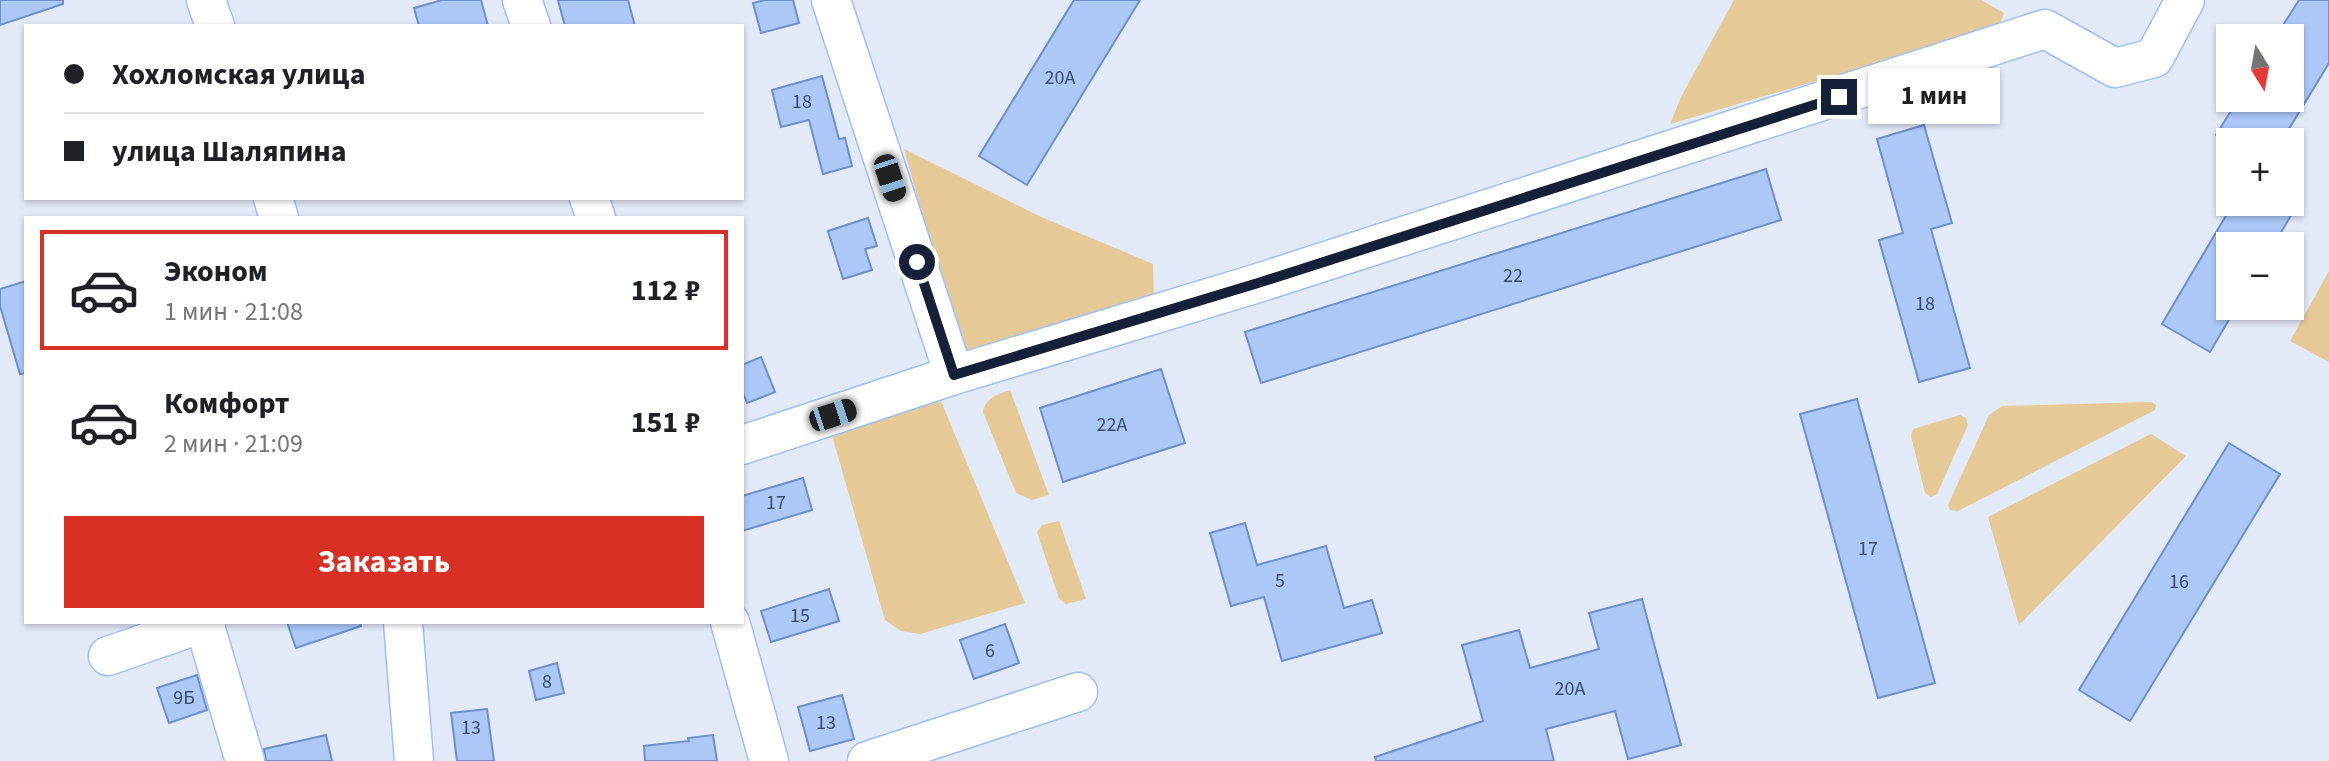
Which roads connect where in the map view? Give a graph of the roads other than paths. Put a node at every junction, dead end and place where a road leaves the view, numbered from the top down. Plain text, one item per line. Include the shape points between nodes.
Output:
1 (206, 0) edge
2 (522, 0) edge
3 (831, 0) edge
4 (2185, 0) edge
5 (214, 24) edge
6 (530, 24) edge
7 (954, 375) junction
8 (744, 444) edge
9 (199, 624) edge
10 (206, 624) edge
11 (403, 624) edge
12 (731, 624) edge
13 (108, 656) dead end
14 (1078, 692) dead end
15 (245, 761) edge
16 (414, 761) edge
17 (769, 761) edge
18 (867, 761) edge

1 - 5 street
2 - 6 street
3 - 7 street
4 - 7 street via 2154,58 2115,68 2045,29 1258,283
7 - 8 street
9 - 13 street
10 - 15 street
11 - 16 street
12 - 17 street
14 - 18 street

